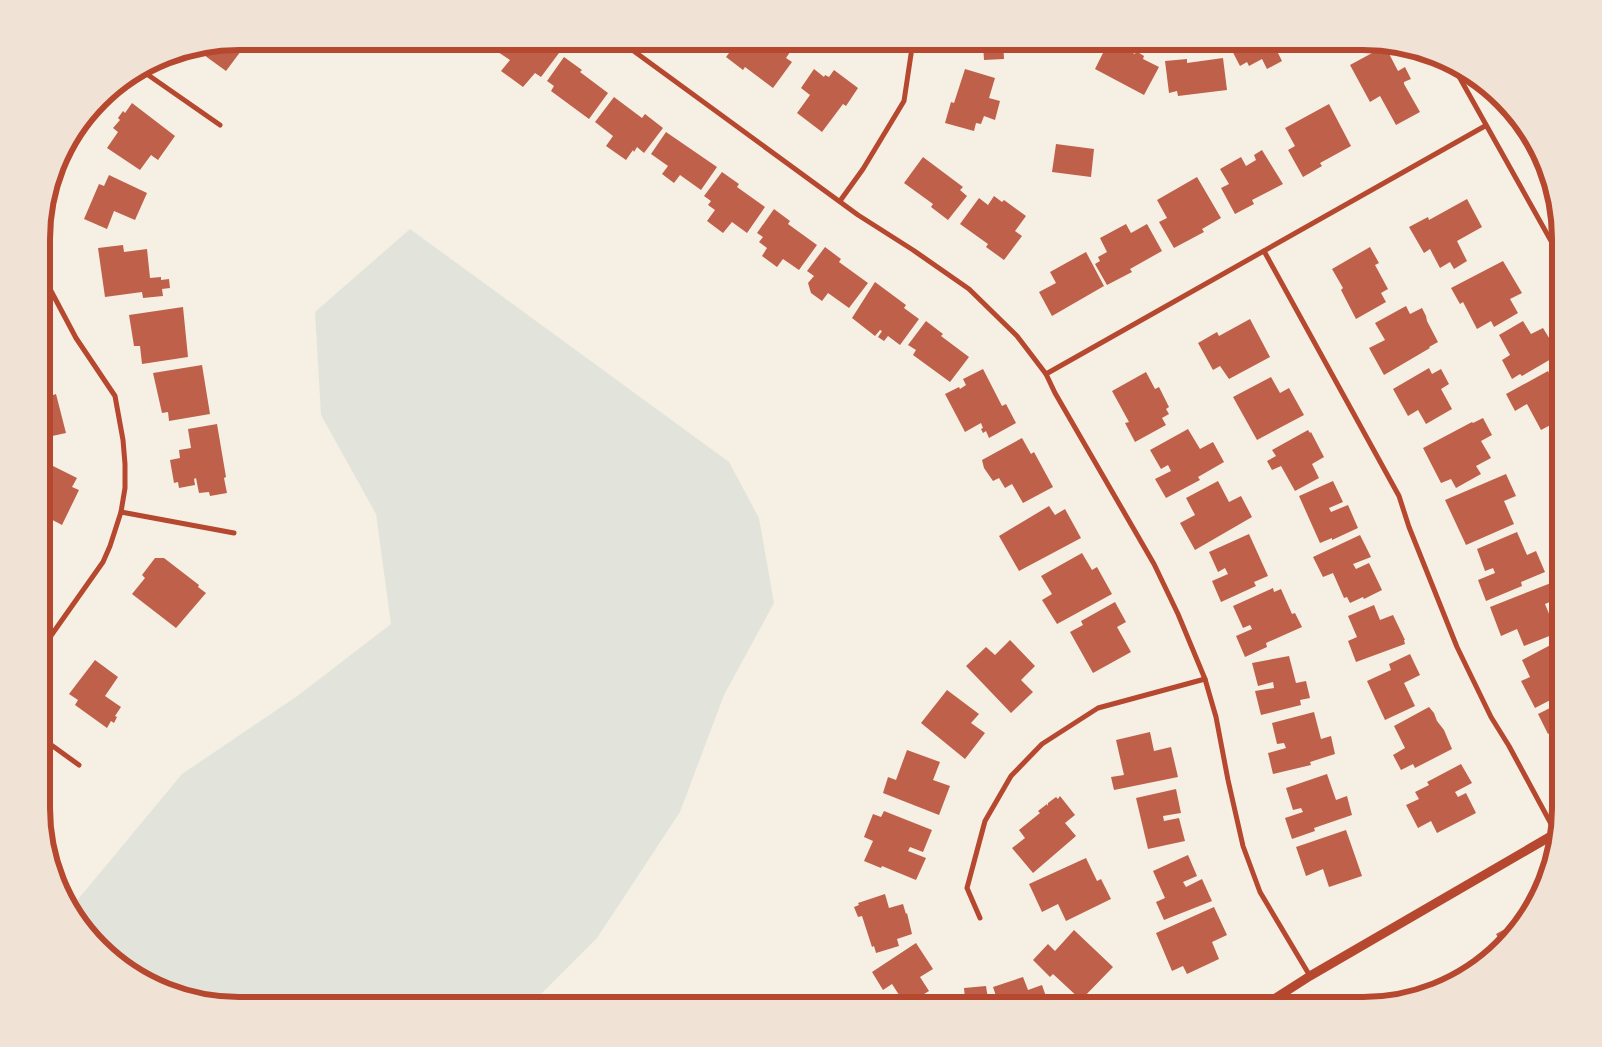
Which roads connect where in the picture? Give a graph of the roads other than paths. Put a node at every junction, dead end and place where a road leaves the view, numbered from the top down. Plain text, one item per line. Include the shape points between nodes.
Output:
1 (632, 50) edge
2 (912, 50) edge
3 (147, 74) edge
4 (1459, 76) edge
5 (220, 125) dead end
6 (1486, 126) junction
7 (840, 201) junction
8 (1552, 244) edge
9 (1264, 251) junction
10 (50, 289) edge
11 (1046, 374) junction
12 (121, 512) junction
13 (234, 533) dead end
14 (50, 637) edge
15 (1205, 679) junction
16 (50, 744) edge
17 (79, 765) dead end
18 (1551, 824) edge
19 (1549, 839) edge
20 (980, 918) dead end
21 (1310, 976) junction
22 (1277, 997) edge

1 - 7 street
2 - 7 street via 904,101
3 - 5 street
4 - 6 street
6 - 8 street
6 - 9 street
7 - 11 street via 969,289 1018,336
9 - 11 street
9 - 18 street via 1399,496 1458,647 1491,717
10 - 12 street via 76,338 115,396 126,464
11 - 15 street via 1154,564
12 - 13 street
12 - 14 street via 102,562
15 - 20 street via 1098,708 1042,744 1011,776 985,822 967,888
15 - 21 street via 1216,716 1243,846 1260,892
16 - 17 street
19 - 21 street
21 - 22 street

